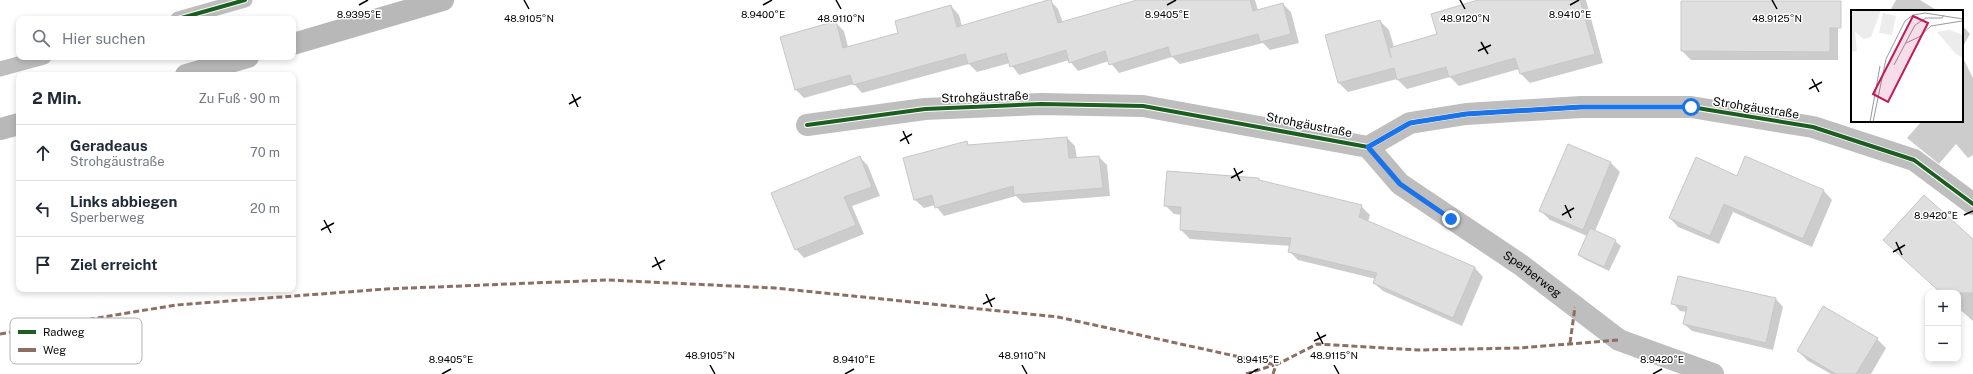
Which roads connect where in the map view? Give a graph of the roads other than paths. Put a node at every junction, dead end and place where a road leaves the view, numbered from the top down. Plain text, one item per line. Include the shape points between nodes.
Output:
1 (245, 0) edge
2 (443, 0) edge
3 (189, 16) edge
4 (296, 43) edge
5 (33, 60) edge
6 (238, 60) edge
7 (0, 69) edge
8 (196, 72) edge
9 (16, 125) edge
10 (807, 125) dead end
11 (0, 129) edge
12 (1368, 147) junction
13 (1973, 204) edge
14 (1713, 374) edge

1 - 3 lane
2 - 4 main road
5 - 7 lane
6 - 8 main road
9 - 11 main road
10 - 12 street, Strohgäustraße via 925,109 1041,104 1143,106
12 - 13 street, Strohgäustraße via 1410,123 1466,114 1581,107 1691,107 1813,127 1914,160
12 - 14 street, Sperberweg via 1400,184 1521,265 1619,340

